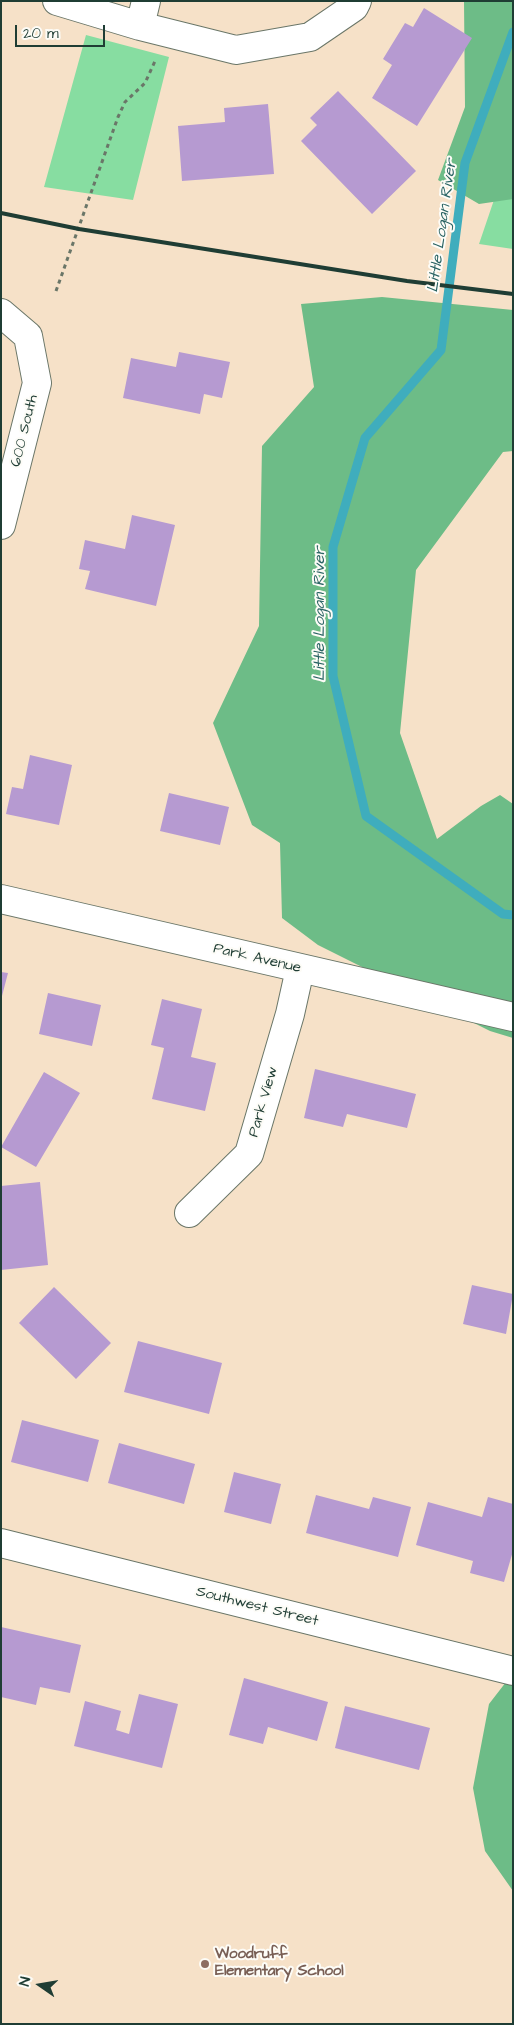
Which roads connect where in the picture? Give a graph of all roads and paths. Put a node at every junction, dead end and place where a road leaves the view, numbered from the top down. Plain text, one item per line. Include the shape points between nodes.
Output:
1 (57, 1) edge
2 (357, 1) edge
3 (143, 14) edge
4 (158, 56) dead end
5 (56, 292) dead end
6 (1, 313) edge
7 (1, 525) edge
8 (1, 899) edge
9 (300, 969) junction
10 (513, 1017) edge
11 (189, 1213) dead end
12 (1, 1543) edge
13 (513, 1670) edge

1 - 3 street
2 - 3 street via 354,7 310,36 236,50
4 - 5 path via 145,83 125,102 118,117
6 - 7 street, 600 South via 28,336 37,383
8 - 9 street, Park Avenue
9 - 10 street, Park Avenue
9 - 11 street, Park View via 249,1154
12 - 13 street, Southwest Street

